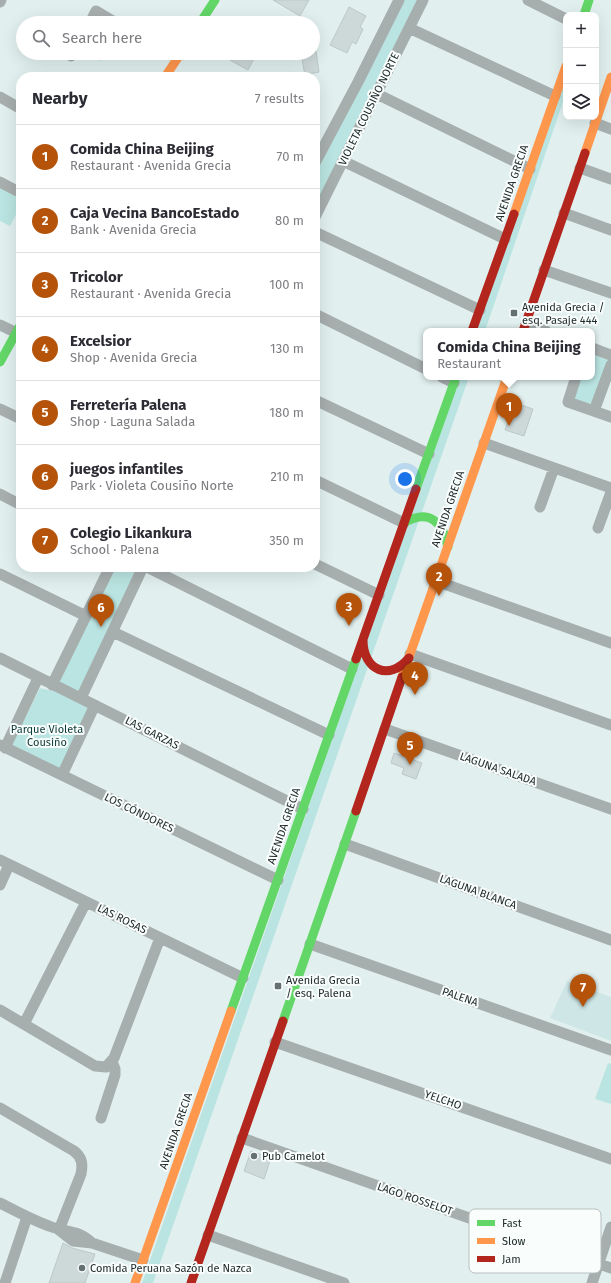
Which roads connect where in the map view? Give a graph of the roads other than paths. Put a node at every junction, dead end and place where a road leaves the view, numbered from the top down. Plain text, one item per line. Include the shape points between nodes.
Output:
1 (215, 0) edge
2 (399, 0) edge
3 (423, 0) edge
4 (528, 0) edge
5 (590, 0) edge
6 (585, 12) edge
7 (94, 16) edge
8 (104, 16) edge
9 (205, 16) edge
10 (563, 18) edge
11 (410, 28) junction
12 (174, 60) edge
13 (168, 72) edge
14 (563, 74) edge
15 (611, 77) edge
16 (377, 94) junction
17 (555, 96) junction
18 (0, 97) edge
19 (16, 106) edge
20 (595, 124) junction
21 (611, 129) edge
22 (320, 154) edge
23 (343, 161) junction
24 (530, 168) junction
25 (580, 168) junction
26 (611, 179) edge
27 (0, 182) edge
28 (16, 191) edge
29 (320, 207) edge
30 (564, 213) junction
31 (611, 230) edge
32 (320, 234) edge
33 (505, 239) junction
34 (544, 270) junction
35 (611, 293) edge
36 (480, 310) junction
37 (320, 316) edge
38 (0, 325) edge
39 (524, 327) edge
40 (473, 328) edge
41 (16, 330) edge
42 (16, 336) edge
43 (595, 349) edge
44 (611, 355) edge
45 (0, 362) edge
46 (611, 365) edge
47 (423, 368) edge
48 (455, 380) edge
49 (506, 380) edge
50 (575, 380) edge
51 (320, 402) edge
52 (0, 409) edge
53 (594, 411) junction
54 (16, 417) edge
55 (611, 417) edge
56 (484, 443) junction
57 (429, 454) junction
58 (554, 468) junction
59 (320, 482) edge
60 (611, 488) edge
61 (611, 492) edge
62 (0, 494) edge
63 (16, 502) edge
64 (540, 507) dead end
65 (404, 523) junction
66 (598, 528) dead end
67 (448, 547) junction
68 (320, 566) edge
69 (108, 572) edge
70 (141, 572) edge
71 (157, 572) edge
72 (0, 574) edge
73 (436, 581) junction
74 (379, 595) junction
75 (86, 616) junction
76 (113, 632) junction
77 (365, 634) junction
78 (611, 643) edge
79 (410, 654) junction
80 (0, 658) edge
81 (352, 669) junction
82 (38, 678) junction
83 (52, 685) junction
84 (81, 698) junction
85 (95, 705) junction
86 (611, 725) edge
87 (385, 729) junction
88 (329, 735) junction
89 (3, 747) edge
90 (62, 776) junction
91 (303, 809) junction
92 (611, 809) edge
93 (344, 844) junction
94 (5, 863) edge
95 (278, 880) junction
96 (0, 885) edge
97 (86, 902) junction
98 (160, 938) junction
99 (611, 940) edge
100 (310, 944) junction
101 (243, 978) junction
102 (0, 1010) edge
103 (24, 1024) junction
104 (275, 1042) junction
105 (611, 1050) edge
106 (112, 1062) junction
107 (0, 1108) edge
108 (101, 1118) dead end
109 (242, 1138) junction
110 (611, 1158) edge
111 (0, 1203) edge
112 (27, 1217) junction
113 (469, 1218) edge
114 (611, 1227) edge
115 (59, 1230) junction
116 (208, 1235) junction
117 (601, 1255) edge
118 (143, 1260) junction
119 (601, 1265) edge
120 (611, 1268) edge
121 (595, 1273) edge
122 (5, 1283) edge
123 (135, 1283) edge
124 (191, 1283) edge
125 (344, 1283) edge
126 (592, 1283) edge

1 - 9 main road
2 - 22 street
3 - 11 street, VIOLETA COUSIÑO NORTE
4 - 10 street
5 - 6 main road
7 - 8 street via 96,11
11 - 16 street, VIOLETA COUSIÑO NORTE
11 - 17 street
12 - 13 main road
14 - 17 main road, AVENIDA GRECIA
15 - 20 main road
16 - 23 street, VIOLETA COUSIÑO NORTE
16 - 24 street
17 - 24 main road, AVENIDA GRECIA
18 - 19 street
20 - 21 street
20 - 25 main road
23 - 29 street, VIOLETA COUSIÑO NORTE
23 - 33 street
24 - 33 main road, AVENIDA GRECIA
25 - 26 street
25 - 30 main road
27 - 28 street
30 - 31 street
30 - 34 main road
32 - 36 street
33 - 36 main road, AVENIDA GRECIA
34 - 35 street
34 - 39 main road
36 - 40 main road, AVENIDA GRECIA
37 - 47 street
38 - 41 street
42 - 45 main road
43 - 44 street
46 - 53 street
48 - 57 main road, AVENIDA GRECIA
49 - 56 main road, AVENIDA GRECIA
50 - 53 street via 568,402
51 - 57 street
52 - 54 street
53 - 55 street
56 - 58 street
56 - 67 main road, AVENIDA GRECIA
57 - 65 main road, AVENIDA GRECIA
58 - 60 street
58 - 64 street
59 - 65 street
61 - 66 street
62 - 63 street
65 - 67 main road via 420,516 434,520 444,531
65 - 74 main road, AVENIDA GRECIA
67 - 73 main road, AVENIDA GRECIA
68 - 74 street
69 - 75 street
70 - 76 street
71 - 81 street
72 - 75 street
73 - 78 street
73 - 79 main road, AVENIDA GRECIA
74 - 77 main road, AVENIDA GRECIA
75 - 83 street
76 - 84 street
76 - 88 street
77 - 79 main road via 362,642 363,654 369,665 377,670 389,672 398,669 406,663
77 - 81 main road, AVENIDA GRECIA
79 - 86 street
79 - 87 main road, AVENIDA GRECIA
80 - 82 street, LAS GARZAS
81 - 88 main road, AVENIDA GRECIA
82 - 83 street, LAS GARZAS
82 - 89 street
83 - 84 street, LAS GARZAS
84 - 85 street, LAS GARZAS
85 - 90 street
85 - 91 street, LAS GARZAS
87 - 92 street, LAGUNA SALADA
87 - 93 main road, AVENIDA GRECIA
88 - 91 main road, AVENIDA GRECIA
89 - 90 street, LOS CÓNDORES
90 - 95 street, LOS CÓNDORES
91 - 95 main road, AVENIDA GRECIA
93 - 99 street, LAGUNA BLANCA
93 - 100 main road, AVENIDA GRECIA
94 - 96 street
94 - 97 street, LAS ROSAS
95 - 101 main road, AVENIDA GRECIA
97 - 98 street, LAS ROSAS
97 - 103 street
98 - 101 street, LAS ROSAS
98 - 106 street
100 - 104 main road, AVENIDA GRECIA
100 - 105 street, PALENA
101 - 118 main road, AVENIDA GRECIA
102 - 103 street
103 - 106 street via 95,1066 106,1067
104 - 109 main road, AVENIDA GRECIA
104 - 110 street, YELCHO
106 - 108 street via 115,1075
107 - 115 street via 80,1157 81,1174
109 - 113 street, LAGO ROSSELOT
109 - 116 main road, AVENIDA GRECIA
111 - 112 street
112 - 115 street
112 - 122 street
114 - 117 street
115 - 118 street via 80,1234 92,1243
116 - 124 main road, AVENIDA GRECIA
116 - 125 street
118 - 123 main road, AVENIDA GRECIA
119 - 120 street, LAGO ROSSELOT
121 - 126 street

